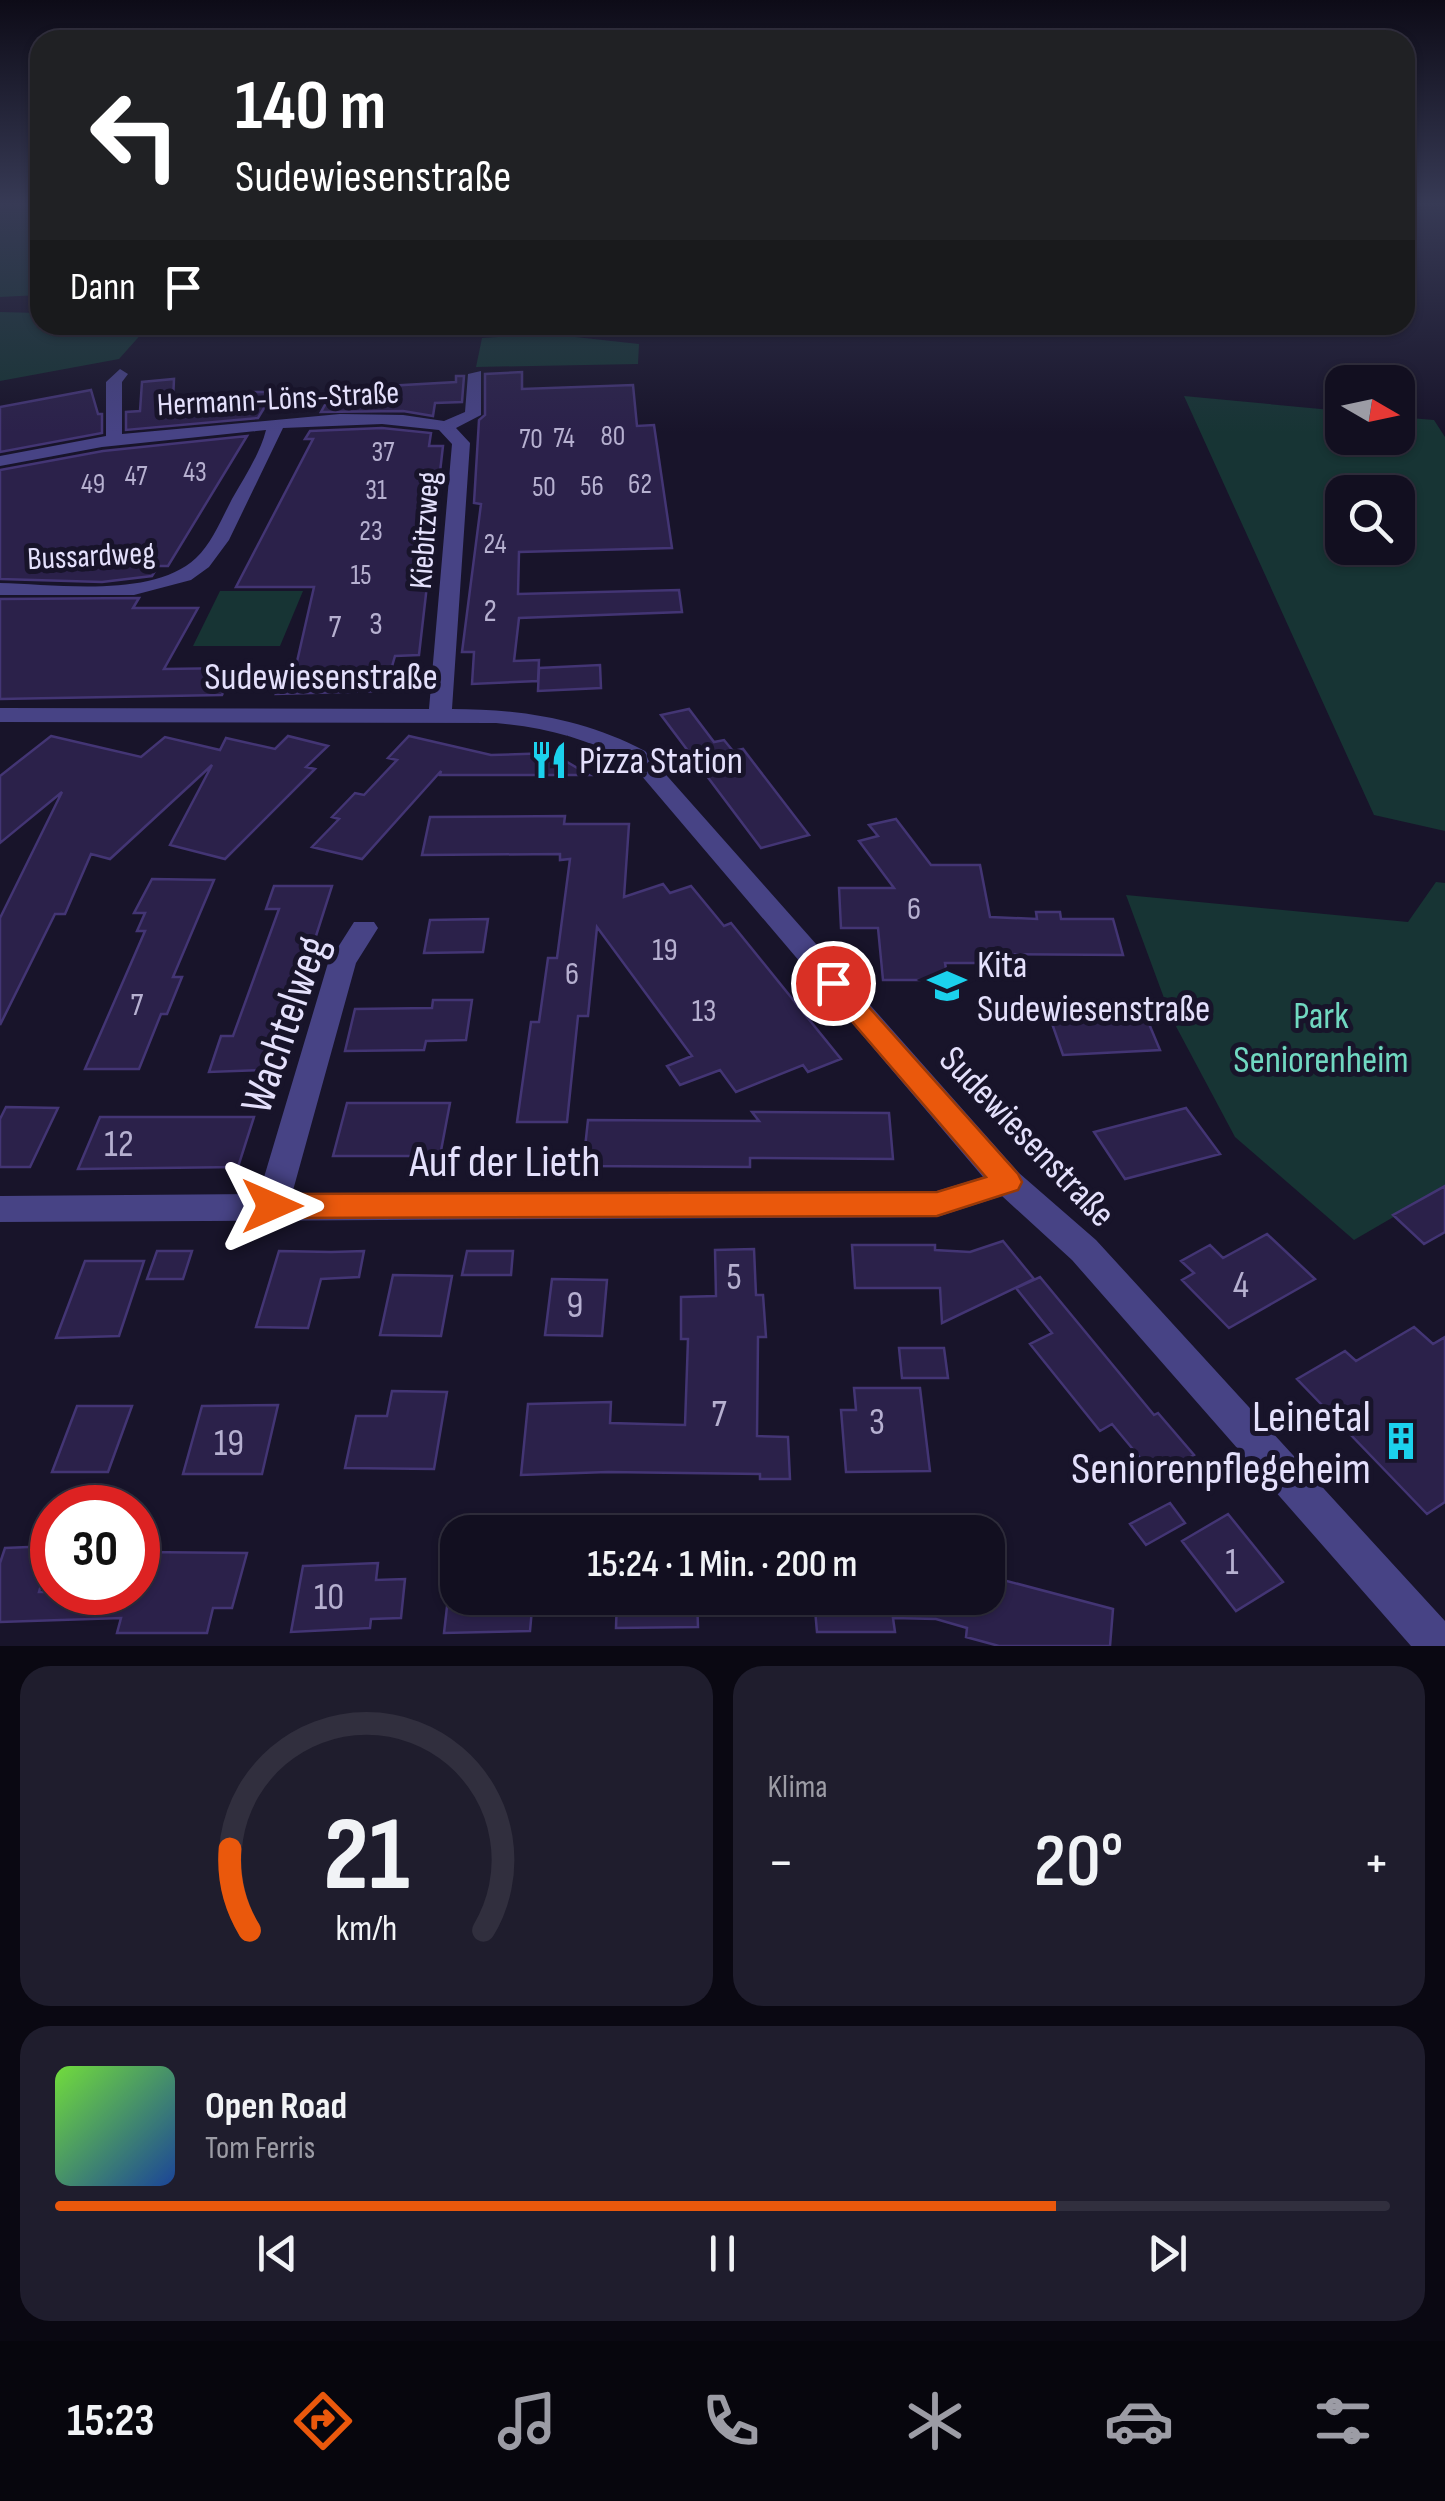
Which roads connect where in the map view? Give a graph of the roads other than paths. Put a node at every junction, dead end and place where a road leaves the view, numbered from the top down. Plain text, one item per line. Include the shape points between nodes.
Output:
1 (120, 374) dead end
2 (476, 374) dead end
3 (276, 424) junction
4 (445, 426) junction
5 (114, 440) junction
6 (0, 461) edge
7 (0, 588) edge
8 (0, 715) edge
9 (440, 716) junction
10 (364, 928) dead end
11 (1007, 1182) junction
12 (272, 1206) junction
13 (0, 1209) edge
14 (1439, 1644) edge

1 - 5 street, Hermann-Löns-Straße via 114,382
2 - 4 street, Kiebitzweg via 473,415
3 - 4 street, Hermann-Löns-Straße via 397,418
3 - 5 street, Hermann-Löns-Straße
3 - 7 street, Bussardweg via 204,562 183,577 126,588
4 - 9 street, Kiebitzweg via 460,443
5 - 6 street, Hermann-Löns-Straße
8 - 9 street, Sudewiesenstraße
9 - 11 street, Sudewiesenstraße via 555,722 637,756
10 - 12 street, Wachtelweg via 342,963
11 - 12 street, Auf der Lieth via 937,1204
11 - 14 street, Sudewiesenstraße via 1084,1250
12 - 13 street, Auf der Lieth

